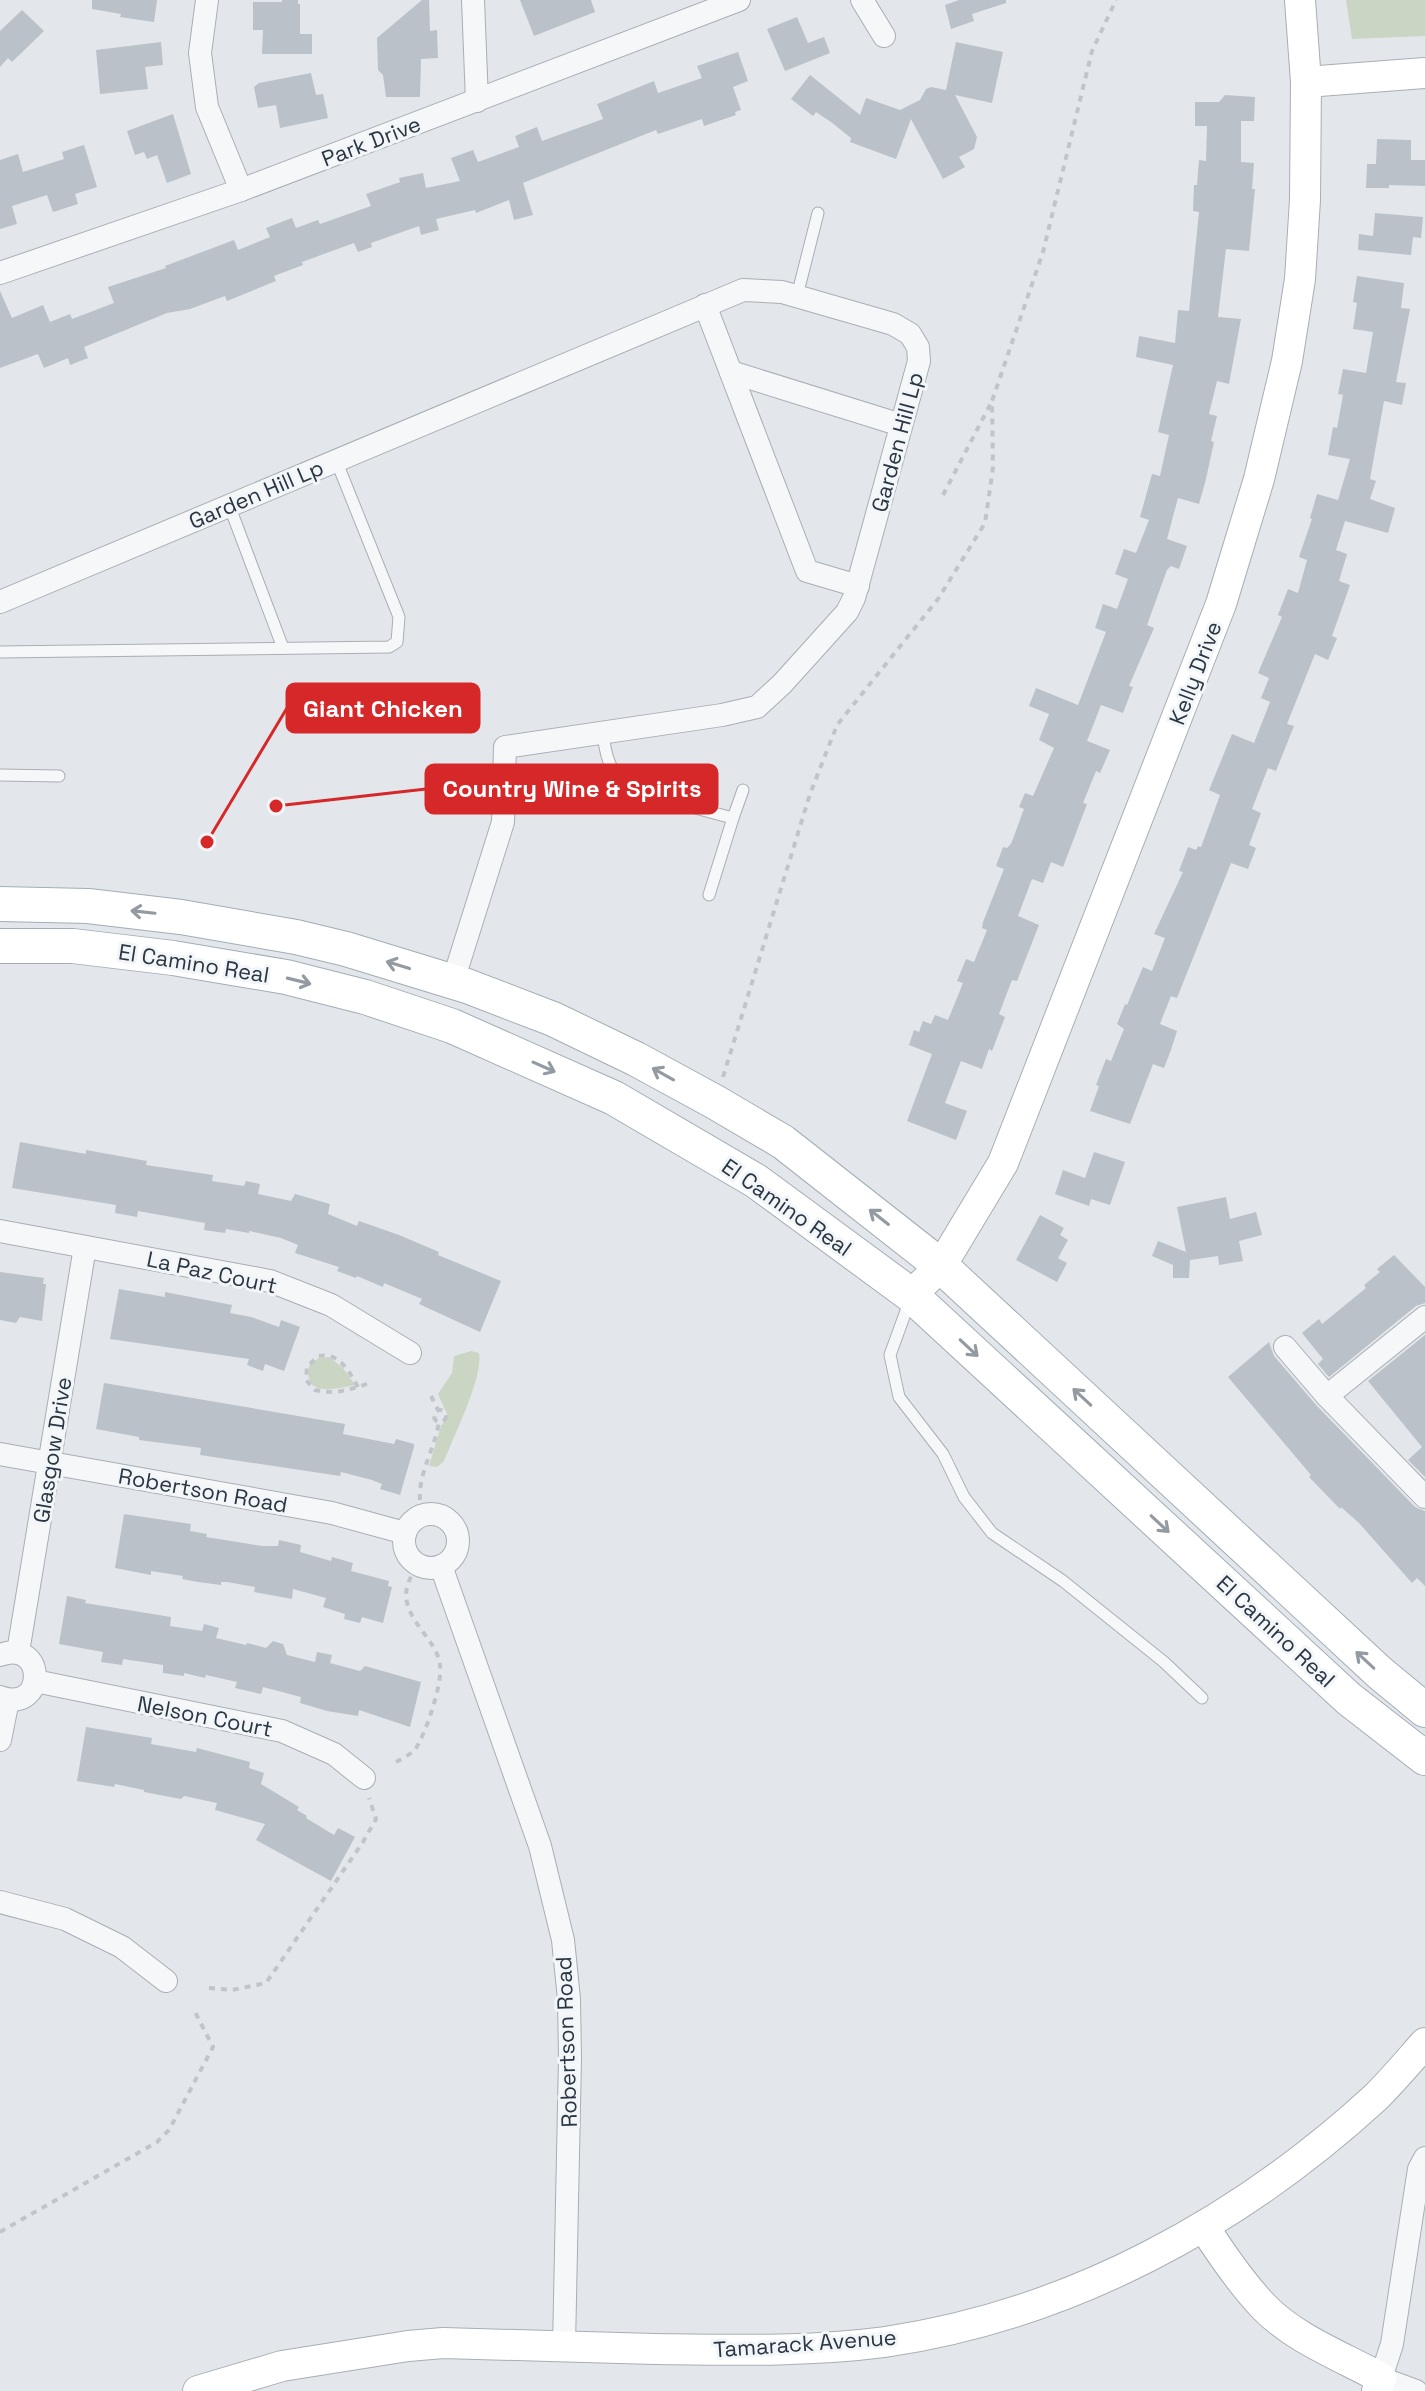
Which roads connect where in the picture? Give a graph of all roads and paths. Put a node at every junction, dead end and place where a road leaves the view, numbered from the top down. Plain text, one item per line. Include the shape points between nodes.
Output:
1 (207, 0) edge
2 (473, 0) edge
3 (739, 0) edge
4 (862, 0) edge
5 (1115, 0) edge
6 (1300, 0) edge
7 (884, 36) dead end
8 (1425, 73) edge
9 (1306, 82) junction
10 (477, 101) junction
11 (241, 190) junction
12 (818, 213) dead end
13 (0, 273) edge
14 (797, 296) junction
15 (705, 305) junction
16 (731, 372) junction
17 (992, 401) junction
18 (901, 425) junction
19 (336, 460) junction
20 (943, 495) dead end
21 (229, 505) junction
22 (858, 586) junction
23 (0, 602) edge
24 (283, 648) junction
25 (0, 652) edge
26 (603, 733) junction
27 (0, 775) edge
28 (59, 776) dead end
29 (743, 790) dead end
30 (733, 818) junction
31 (709, 895) dead end
32 (0, 904) edge
33 (0, 946) edge
34 (453, 981) junction
35 (715, 1102) junction
36 (0, 1231) edge
37 (85, 1247) junction
38 (941, 1266) junction
39 (911, 1295) junction
40 (1425, 1317) edge
41 (1285, 1347) dead end
42 (410, 1353) dead end
43 (372, 1382) dead end
44 (358, 1387) junction
45 (431, 1396) dead end
46 (1327, 1396) junction
47 (438, 1410) junction
48 (439, 1422) junction
49 (0, 1454) edge
50 (51, 1462) junction
51 (1425, 1497) edge
52 (420, 1500) dead end
53 (405, 1533) junction
54 (441, 1566) junction
55 (412, 1575) dead end
56 (9, 1654) edge
57 (35, 1681) junction
58 (1202, 1698) dead end
59 (4, 1699) edge
60 (1425, 1710) edge
61 (0, 1740) edge
62 (1425, 1758) edge
63 (396, 1762) dead end
64 (364, 1778) joint
65 (0, 1902) edge
66 (166, 1981) dead end
67 (209, 1988) dead end
68 (194, 2010) dead end
69 (1425, 2043) edge
70 (1425, 2158) edge
71 (1204, 2227) junction
72 (0, 2232) edge
73 (564, 2346) junction
74 (1379, 2384) edge
75 (198, 2391) edge
76 (1416, 2391) edge

1 - 11 street via 200,53 207,107
2 - 10 street
3 - 10 street, Park Drive
4 - 7 street
5 - 17 path via 1092,51 1043,252
6 - 9 street, Kelly Drive
8 - 9 street
9 - 38 street, Kelly Drive via 1305,200 1287,361 1221,604 1008,1151
10 - 11 street, Park Drive
11 - 13 street, Park Drive
12 - 14 lane
14 - 15 street, Garden Hill Lp via 743,290
14 - 18 street, Garden Hill Lp via 893,324 910,334 919,361
15 - 16 street
15 - 19 street, Garden Hill Lp
16 - 18 street
16 - 22 street via 807,571
17 - 20 path
17 - 35 path via 993,468 985,523 938,599 837,725 810,794
18 - 22 street, Garden Hill Lp
19 - 21 street, Garden Hill Lp
19 - 24 lane via 399,617 397,642 389,647
21 - 23 street, Garden Hill Lp
21 - 24 lane
22 - 26 street, Garden Hill Lp via 847,612 757,707
24 - 25 lane
26 - 30 lane via 612,770 631,790
26 - 34 street, Garden Hill Lp via 505,747 503,822
27 - 28 lane
29 - 30 lane
30 - 31 lane
34 -> 32 main road, El Camino Real via 346,949 238,926 88,906
33 -> 39 main road, El Camino Real via 73,946 286,977 452,1026 614,1098 700,1148 756,1181
35 -> 34 main road, El Camino Real via 553,1019
38 -> 35 main road, El Camino Real via 783,1142
36 - 37 street, La Paz Court
37 - 42 street, La Paz Court via 270,1281 331,1305
37 - 50 street, Glasgow Drive
38 - 39 street, Kelly Drive
60 -> 38 main road, El Camino Real
39 - 58 lane via 890,1355 899,1397 943,1454 964,1497 992,1533 1063,1581
39 -> 62 main road, El Camino Real via 1349,1699
40 - 46 street
41 - 46 street
43 - 44 path
44 - 44 path via 315,1390 306,1380 307,1367 318,1356 331,1355
45 - 47 path
46 - 51 street
47 - 48 path via 434,1416
47 - 48 path via 446,1416
48 - 52 path
49 - 50 street, Robertson Road
50 - 53 street, Robertson Road via 332,1513
50 - 56 street, Glasgow Drive
53 - 54 street via 405,1548 415,1562
53 - 54 street via 411,1522 427,1514 451,1522 457,1547
54 - 73 street, Robertson Road via 540,1846 563,1940 570,2058
55 - 63 path via 407,1583 408,1613 441,1664 420,1740 414,1751
56 - 57 street via 32,1663
57 - 59 street via 23,1697
57 - 64 street, Nelson Court via 282,1731 334,1754
59 - 61 street
64 - 67 path via 376,1819 266,1983 232,1990
65 - 66 street via 65,1919 122,1947
68 - 72 path via 213,2047 169,2130 157,2142
69 - 71 street, Tamarack Avenue via 1328,2139
70 - 74 street via 1392,2344
71 - 73 street, Tamarack Avenue via 1136,2264 1016,2311 884,2342 750,2351
71 - 74 street via 1266,2308
73 - 75 street, Tamarack Avenue via 408,2346 282,2366
74 - 76 street

